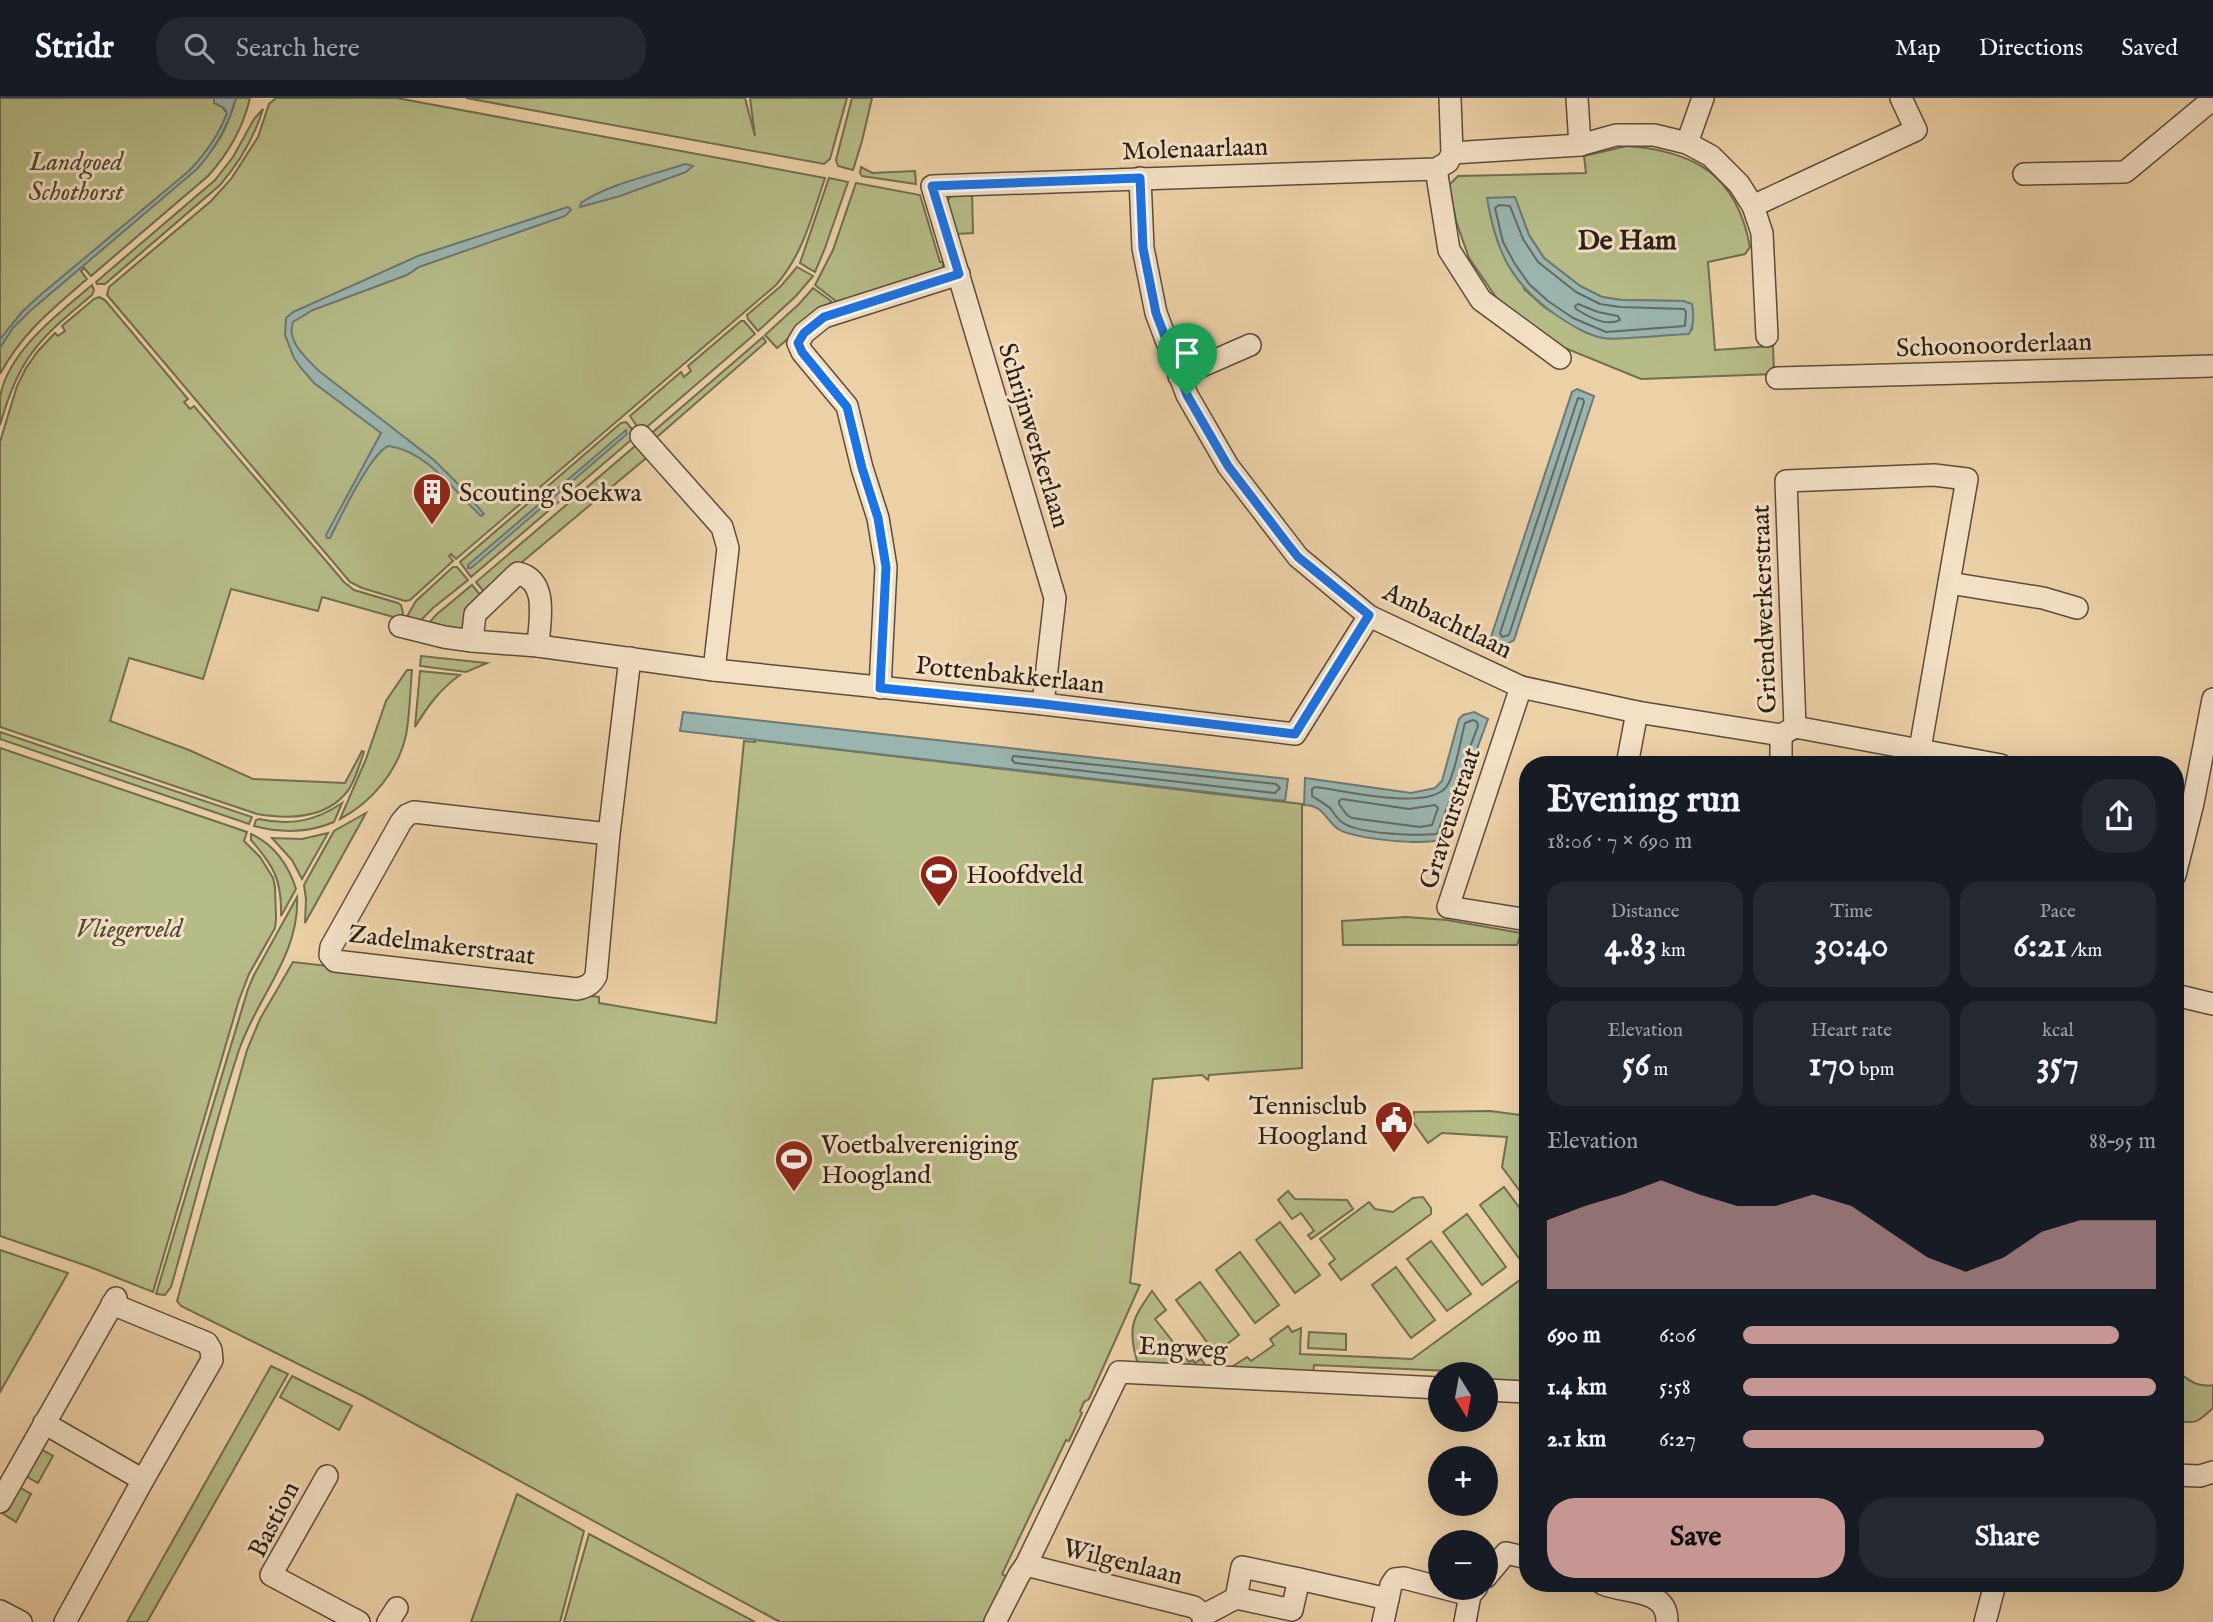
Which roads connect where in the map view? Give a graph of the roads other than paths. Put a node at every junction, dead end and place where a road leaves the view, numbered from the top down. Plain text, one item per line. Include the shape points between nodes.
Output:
1 (1450, 98) edge
2 (1577, 98) edge
3 (1703, 98) edge
4 (1901, 98) edge
5 (2213, 98) edge
6 (1687, 143) junction
7 (1580, 145) junction
8 (1452, 153) junction
9 (1436, 169) junction
10 (2024, 174) dead end
11 (1140, 178) junction
12 (932, 186) joint
13 (1753, 206) junction
14 (959, 274) junction
15 (1767, 336) dead end
16 (1250, 345) dead end
17 (1560, 358) dead end
18 (2213, 366) edge
19 (1179, 376) junction
20 (1777, 378) dead end
21 (641, 436) dead end
22 (1949, 583) junction
23 (2077, 608) dead end
24 (1369, 615) junction
25 (400, 626) dead end
26 (472, 641) junction
27 (538, 646) junction
28 (630, 658) junction
29 (714, 670) junction
30 (1521, 687) junction
31 (880, 688) junction
32 (2213, 699) edge
33 (1043, 704) junction
34 (1637, 712) junction
35 (1788, 731) junction
36 (1920, 749) junction
37 (1629, 756) edge
38 (1784, 756) edge
39 (1955, 756) edge
40 (2184, 801) edge
41 (609, 834) junction
42 (1519, 919) edge
43 (2184, 997) edge
44 (2213, 1004) edge
45 (1428, 1387) edge
46 (1498, 1391) edge
47 (1519, 1392) edge
48 (44, 1423) junction
49 (2213, 1472) edge
50 (2184, 1475) edge
51 (327, 1476) dead end
52 (142, 1480) junction
53 (0, 1503) edge
54 (1519, 1556) edge
55 (1498, 1563) edge
56 (1026, 1565) junction
57 (1299, 1579) junction
58 (1428, 1583) edge
59 (1633, 1592) edge
60 (1993, 1592) edge
61 (1236, 1598) junction
62 (1388, 1600) junction
63 (1471, 1600) edge
64 (0, 1611) edge
65 (1203, 1618) edge
66 (20, 1622) edge
67 (65, 1622) edge
68 (359, 1622) edge
69 (995, 1622) edge
70 (1383, 1622) edge
71 (1465, 1622) edge
72 (1667, 1622) edge
73 (1985, 1622) edge

1 - 8 street
2 - 7 street
3 - 6 street
4 - 13 street via 1916,130
5 - 10 street via 2125,173
6 - 7 street via 1654,135 1616,135
6 - 13 street via 1712,156
7 - 8 street
8 - 9 street via 1448,162
9 - 11 street, Molenaarlaan
9 - 17 street via 1449,250 1481,300
11 - 12 street, Molenaarlaan
11 - 19 street, Ambachtlaan via 1143,248 1156,313
12 - 14 street, Schrijnwerkerlaan
13 - 15 street via 1762,233
14 - 31 street via 824,317 798,343 847,407 878,518 886,567
14 - 33 street, Schrijnwerkerlaan via 1055,598
16 - 19 street
18 - 20 street, Schoonoorderlaan
19 - 24 street, Ambachtlaan via 1228,466 1286,542
21 - 29 street via 722,527 727,548
22 - 23 street
22 - 35 street, Griendwerkerstraat via 1967,479 1934,475 1786,481
22 - 36 street, Griendwerkerstraat
24 - 30 street, Ambachtlaan
24 - 33 street, Pottenbakkerlaan via 1295,734
25 - 26 street, Pottenbakkerlaan
26 - 27 street, Pottenbakkerlaan
26 - 27 street via 475,614 519,573 532,580 541,598
27 - 28 street, Pottenbakkerlaan
28 - 29 street, Pottenbakkerlaan
28 - 41 street, Zadelmakerstraat
29 - 31 street, Pottenbakkerlaan
30 - 34 street, Ambachtlaan
30 - 42 street, Graveurstraat via 1448,907
31 - 33 street, Pottenbakkerlaan
32 - 40 street
34 - 35 street, Ambachtlaan
34 - 37 street
35 - 36 street, Ambachtlaan
35 - 38 street
36 - 39 street, Ambachtlaan
41 - 41 street, Zadelmakerstraat via 414,812 407,815 330,955 335,961 585,988 596,976
43 - 44 street
45 - 56 street, Engweg via 1119,1372
46 - 47 street
48 - 52 street
48 - 52 street via 114,1301 207,1343 212,1360
48 - 53 street
49 - 50 street
51 - 68 street, Bastion via 271,1575
52 - 67 street
54 - 55 street via 1506,1553
56 - 65 street, Wilgenlaan via 1194,1607
56 - 69 street, Engweg
57 - 61 street via 1292,1610
57 - 61 street via 1242,1567
57 - 62 street
58 - 62 street via 1395,1580
59 - 72 street via 1662,1602
60 - 73 street
61 - 65 street, Wilgenlaan
62 - 70 street
63 - 71 street
64 - 66 street

